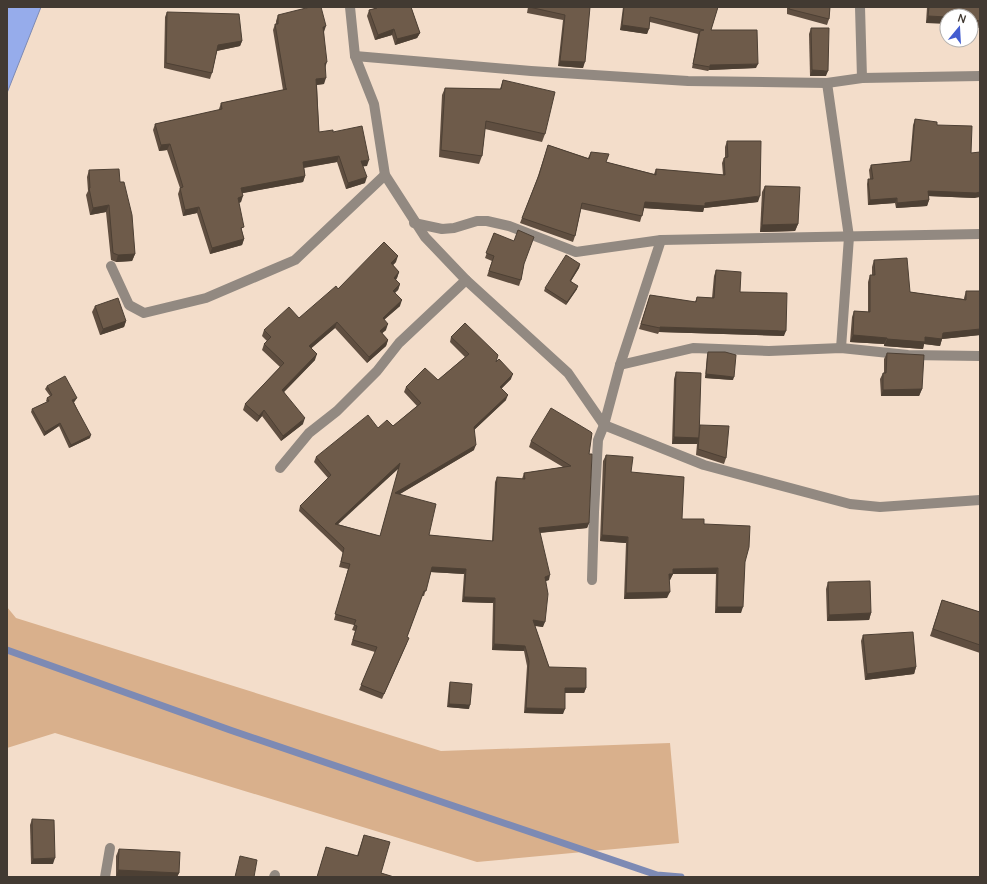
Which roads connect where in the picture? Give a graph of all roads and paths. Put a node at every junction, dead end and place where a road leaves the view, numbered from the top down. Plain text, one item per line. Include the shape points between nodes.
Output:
1 (350, 7) edge
2 (860, 7) edge
3 (355, 56) junction
4 (980, 76) edge
5 (862, 78) junction
6 (827, 83) junction
7 (385, 175) junction
8 (414, 223) junction
9 (980, 234) edge
10 (849, 237) junction
11 (661, 240) junction
12 (111, 266) dead end
13 (466, 280) junction
14 (841, 348) junction
15 (980, 356) edge
16 (620, 365) junction
17 (604, 425) junction
18 (280, 468) dead end
19 (980, 500) edge
20 (592, 580) dead end
21 (110, 848) dead end
22 (105, 877) edge

1 - 3 street
2 - 5 street
3 - 6 street via 688,81
3 - 7 street via 374,104
4 - 5 street
5 - 6 street
6 - 10 street
7 - 8 street
7 - 12 street via 295,260 206,298 144,313 129,305
8 - 11 street via 442,229 454,228 477,220 487,221 509,226 576,252
8 - 13 street
9 - 10 street
10 - 11 street
10 - 14 street
11 - 16 street
13 - 17 street via 568,373
13 - 18 street via 399,343 337,411 309,433
14 - 15 street via 908,355
14 - 16 street via 769,351 692,348
16 - 17 street
17 - 19 street via 704,465 850,504 880,507
17 - 20 street via 598,440
21 - 22 street

